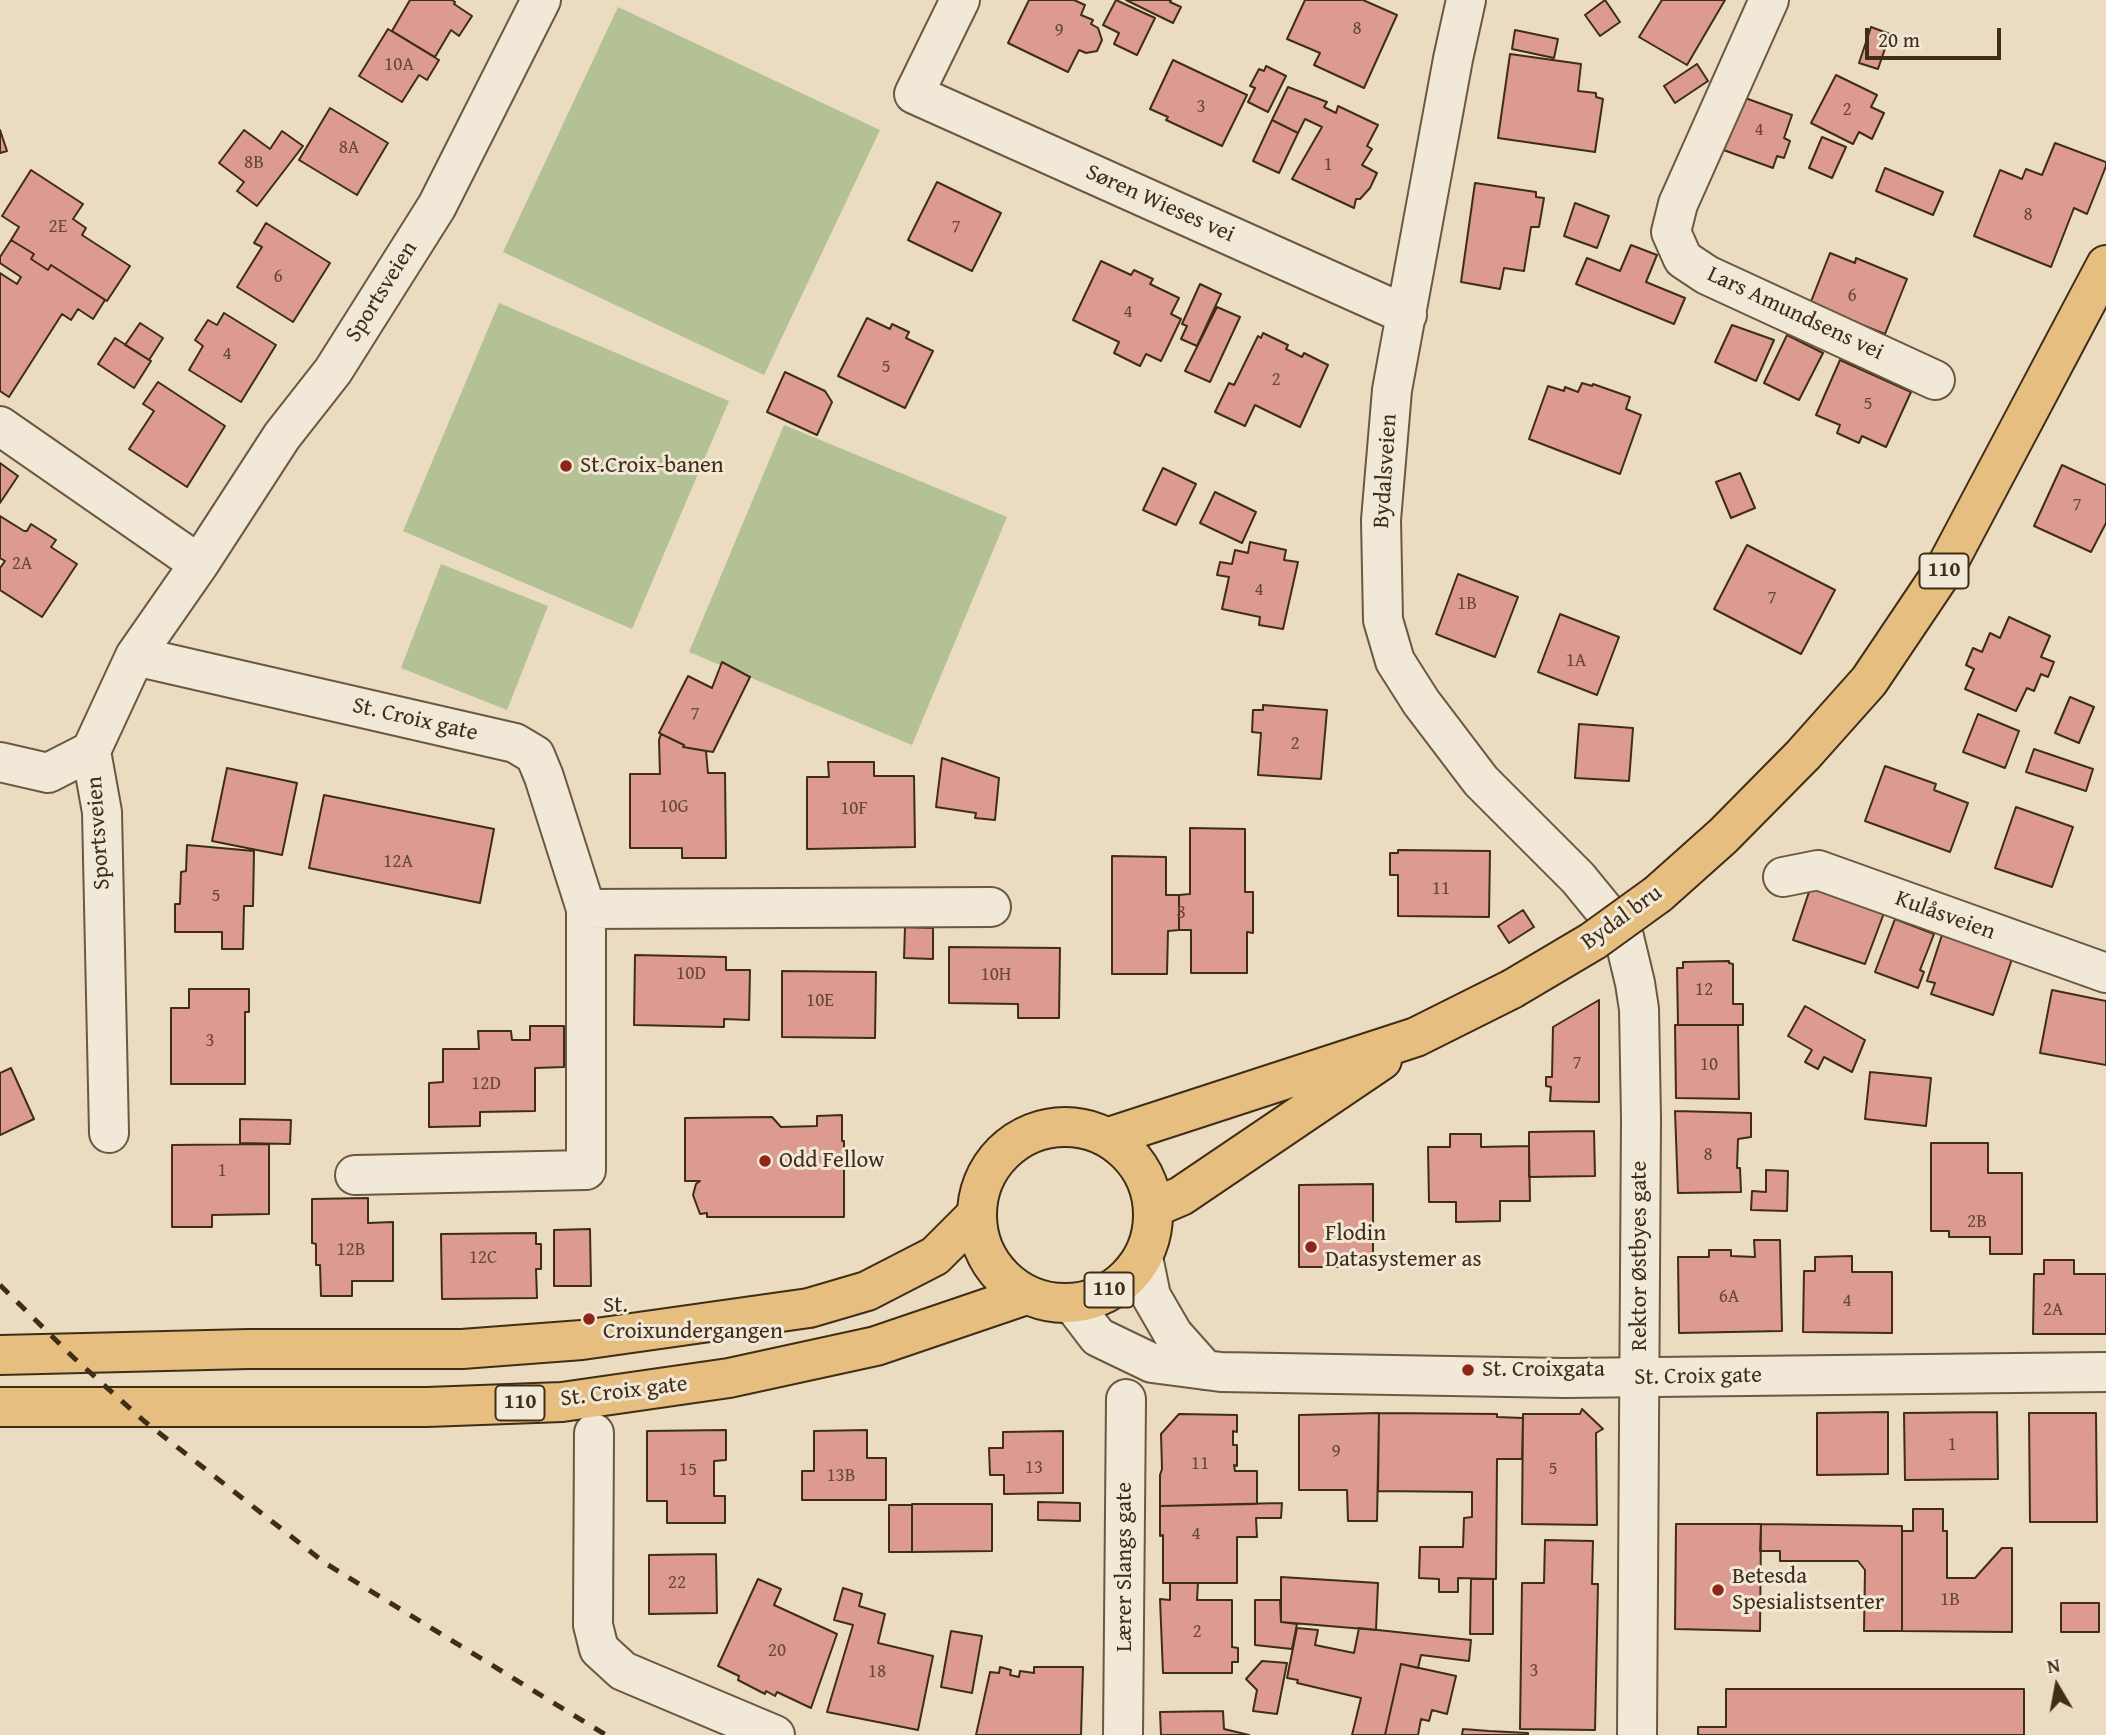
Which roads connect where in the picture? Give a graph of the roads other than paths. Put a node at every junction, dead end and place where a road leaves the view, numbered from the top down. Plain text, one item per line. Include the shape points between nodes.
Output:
1 (960, 0) edge
2 (1466, 0) edge
3 (1769, 0) edge
4 (537, 2) edge
5 (2106, 265) edge
6 (1408, 315) junction
7 (1935, 380) dead end
8 (0, 426) edge
9 (199, 564) junction
10 (135, 656) junction
11 (91, 751) junction
12 (0, 762) edge
13 (1783, 877) dead end
14 (1578, 878) joint
15 (991, 907) dead end
16 (586, 909) junction
17 (2106, 973) edge
18 (1416, 1037) junction
19 (109, 1133) dead end
20 (1109, 1137) junction
21 (355, 1175) dead end
22 (1153, 1208) junction
23 (976, 1215) junction
24 (1143, 1257) junction
25 (1026, 1295) junction
26 (1072, 1303) junction
27 (0, 1355) edge
28 (1205, 1370) junction
29 (2106, 1372) edge
30 (1640, 1377) junction
31 (1126, 1399) dead end
32 (0, 1407) edge
33 (594, 1433) dead end
34 (775, 1735) edge
35 (1124, 1735) edge
36 (1637, 1735) edge

1 - 6 street, Søren Wieses vei via 914,94
2 - 6 street, Bydalsveien
3 - 7 street, Lars Amundsens vei via 1678,204 1671,232 1683,259 1707,275
4 - 9 street, Sportsveien via 437,206
5 - 18 highway, Bydal bru / 110, bridge via 1954,554 1869,681 1803,755 1658,894 1593,941 1512,989
6 - 14 street, Bydalsveien via 1392,390 1381,520 1383,620 1395,661 1481,781
8 - 9 street
9 - 10 street, Sportsveien
10 - 11 street, Sportsveien
10 - 16 street, St. Croix gate via 515,743 535,755
11 - 12 street via 48,773
11 - 19 street, Sportsveien via 102,812
13 - 17 street, Kulåsveien via 1818,870
14 - 30 street, Rektor Østbyes gate via 1623,933 1639,1009
15 - 16 street
16 - 21 street, St. Croix gate via 586,1170
18 - 20 highway, 110
18 - 22 highway, 110 via 1181,1196
20 - 22 highway, 110 via 1131,1156 1146,1180
20 - 23 highway, 110 via 1080,1128 1049,1128 1020,1138 996,1158 981,1185
22 - 24 highway, 110 via 1152,1233
23 - 25 highway, 110 via 982,1248 1000,1276
23 - 27 highway via 935,1256 867,1291 809,1308 582,1340 462,1349
24 - 26 highway, 110 via 1125,1280 1100,1296
24 - 28 street via 1151,1296 1173,1334
25 - 26 highway, 110
25 - 32 highway, St. Croix gate / 110 via 876,1346 729,1378 562,1402 427,1407
26 - 28 street, St. Croix gate via 1098,1337 1152,1363
28 - 30 street, St. Croix gate
29 - 30 street, St. Croix gate
30 - 36 street, Rektor Østbyes gate
31 - 35 street, Lærer Slangs gate
33 - 34 street via 593,1625 599,1649 623,1671

